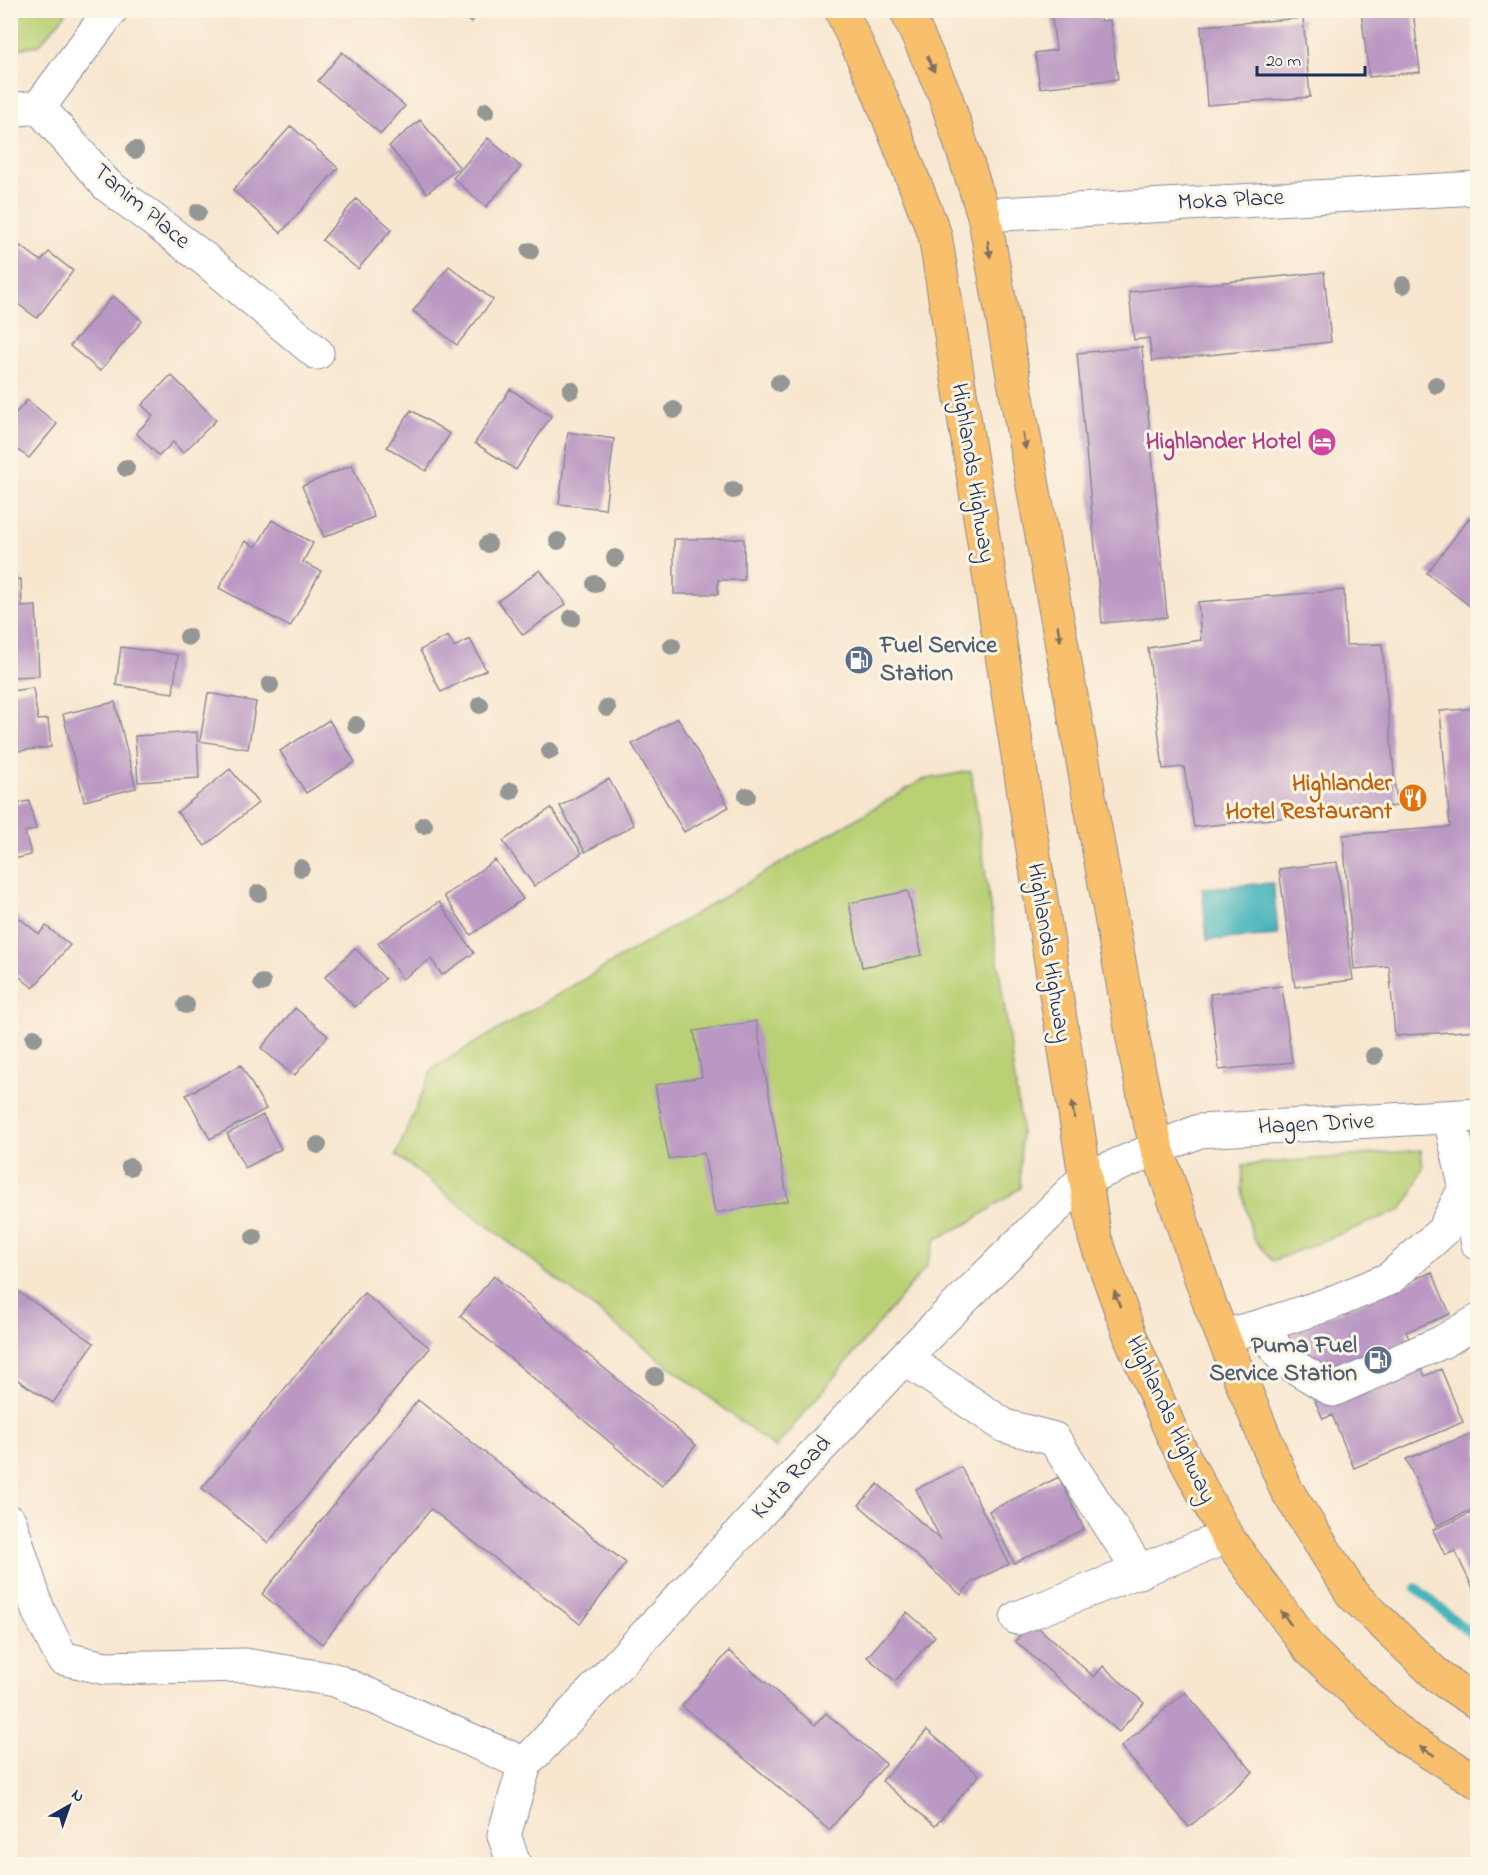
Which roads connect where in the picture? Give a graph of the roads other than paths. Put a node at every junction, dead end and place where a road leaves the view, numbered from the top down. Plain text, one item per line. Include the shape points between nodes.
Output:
1 (111, 10) edge
2 (841, 10) edge
3 (906, 10) edge
4 (25, 108) edge
5 (1478, 188) edge
6 (984, 215) junction
7 (317, 353) dead end
8 (1464, 1117) edge
9 (1158, 1148) junction
10 (1084, 1179) junction
11 (1465, 1188) junction
12 (1478, 1244) edge
13 (1478, 1322) edge
14 (1261, 1326) junction
15 (1223, 1336) junction
16 (904, 1358) junction
17 (10, 1522) edge
18 (1227, 1538) junction
19 (1140, 1572) junction
20 (1017, 1618) dead end
21 (1478, 1703) edge
22 (525, 1764) junction
23 (1478, 1782) edge
24 (514, 1864) edge

1 - 4 street, Tanim Place
10 -> 2 main road, Highlands Highway via 935,235 877,88
3 -> 6 main road via 945,95
4 - 7 street, Tanim Place via 107,185 206,260
5 - 6 street, Moka Place
6 -> 9 main road via 1146,1110
8 - 9 street, Hagen Drive via 1199,1131
8 - 11 street
9 - 10 street, Kuta Road
9 - 15 main road
10 - 16 street, Kuta Road
18 -> 10 main road, Highlands Highway via 1174,1438 1131,1338 1095,1238
11 - 12 street
11 - 14 street via 1443,1231 1389,1279
13 - 14 street via 1333,1390 1285,1361
14 - 15 street
15 - 21 main road via 1286,1489 1352,1594 1441,1679
16 - 19 street via 1005,1426 1053,1439
16 - 22 street, Kuta Road
17 - 22 street via 39,1610 62,1658 105,1668 245,1665 335,1680
18 - 19 street
23 -> 18 main road, Highlands Highway via 1404,1737 1310,1650
19 - 20 street
22 - 24 street, Kuta Road via 504,1835

